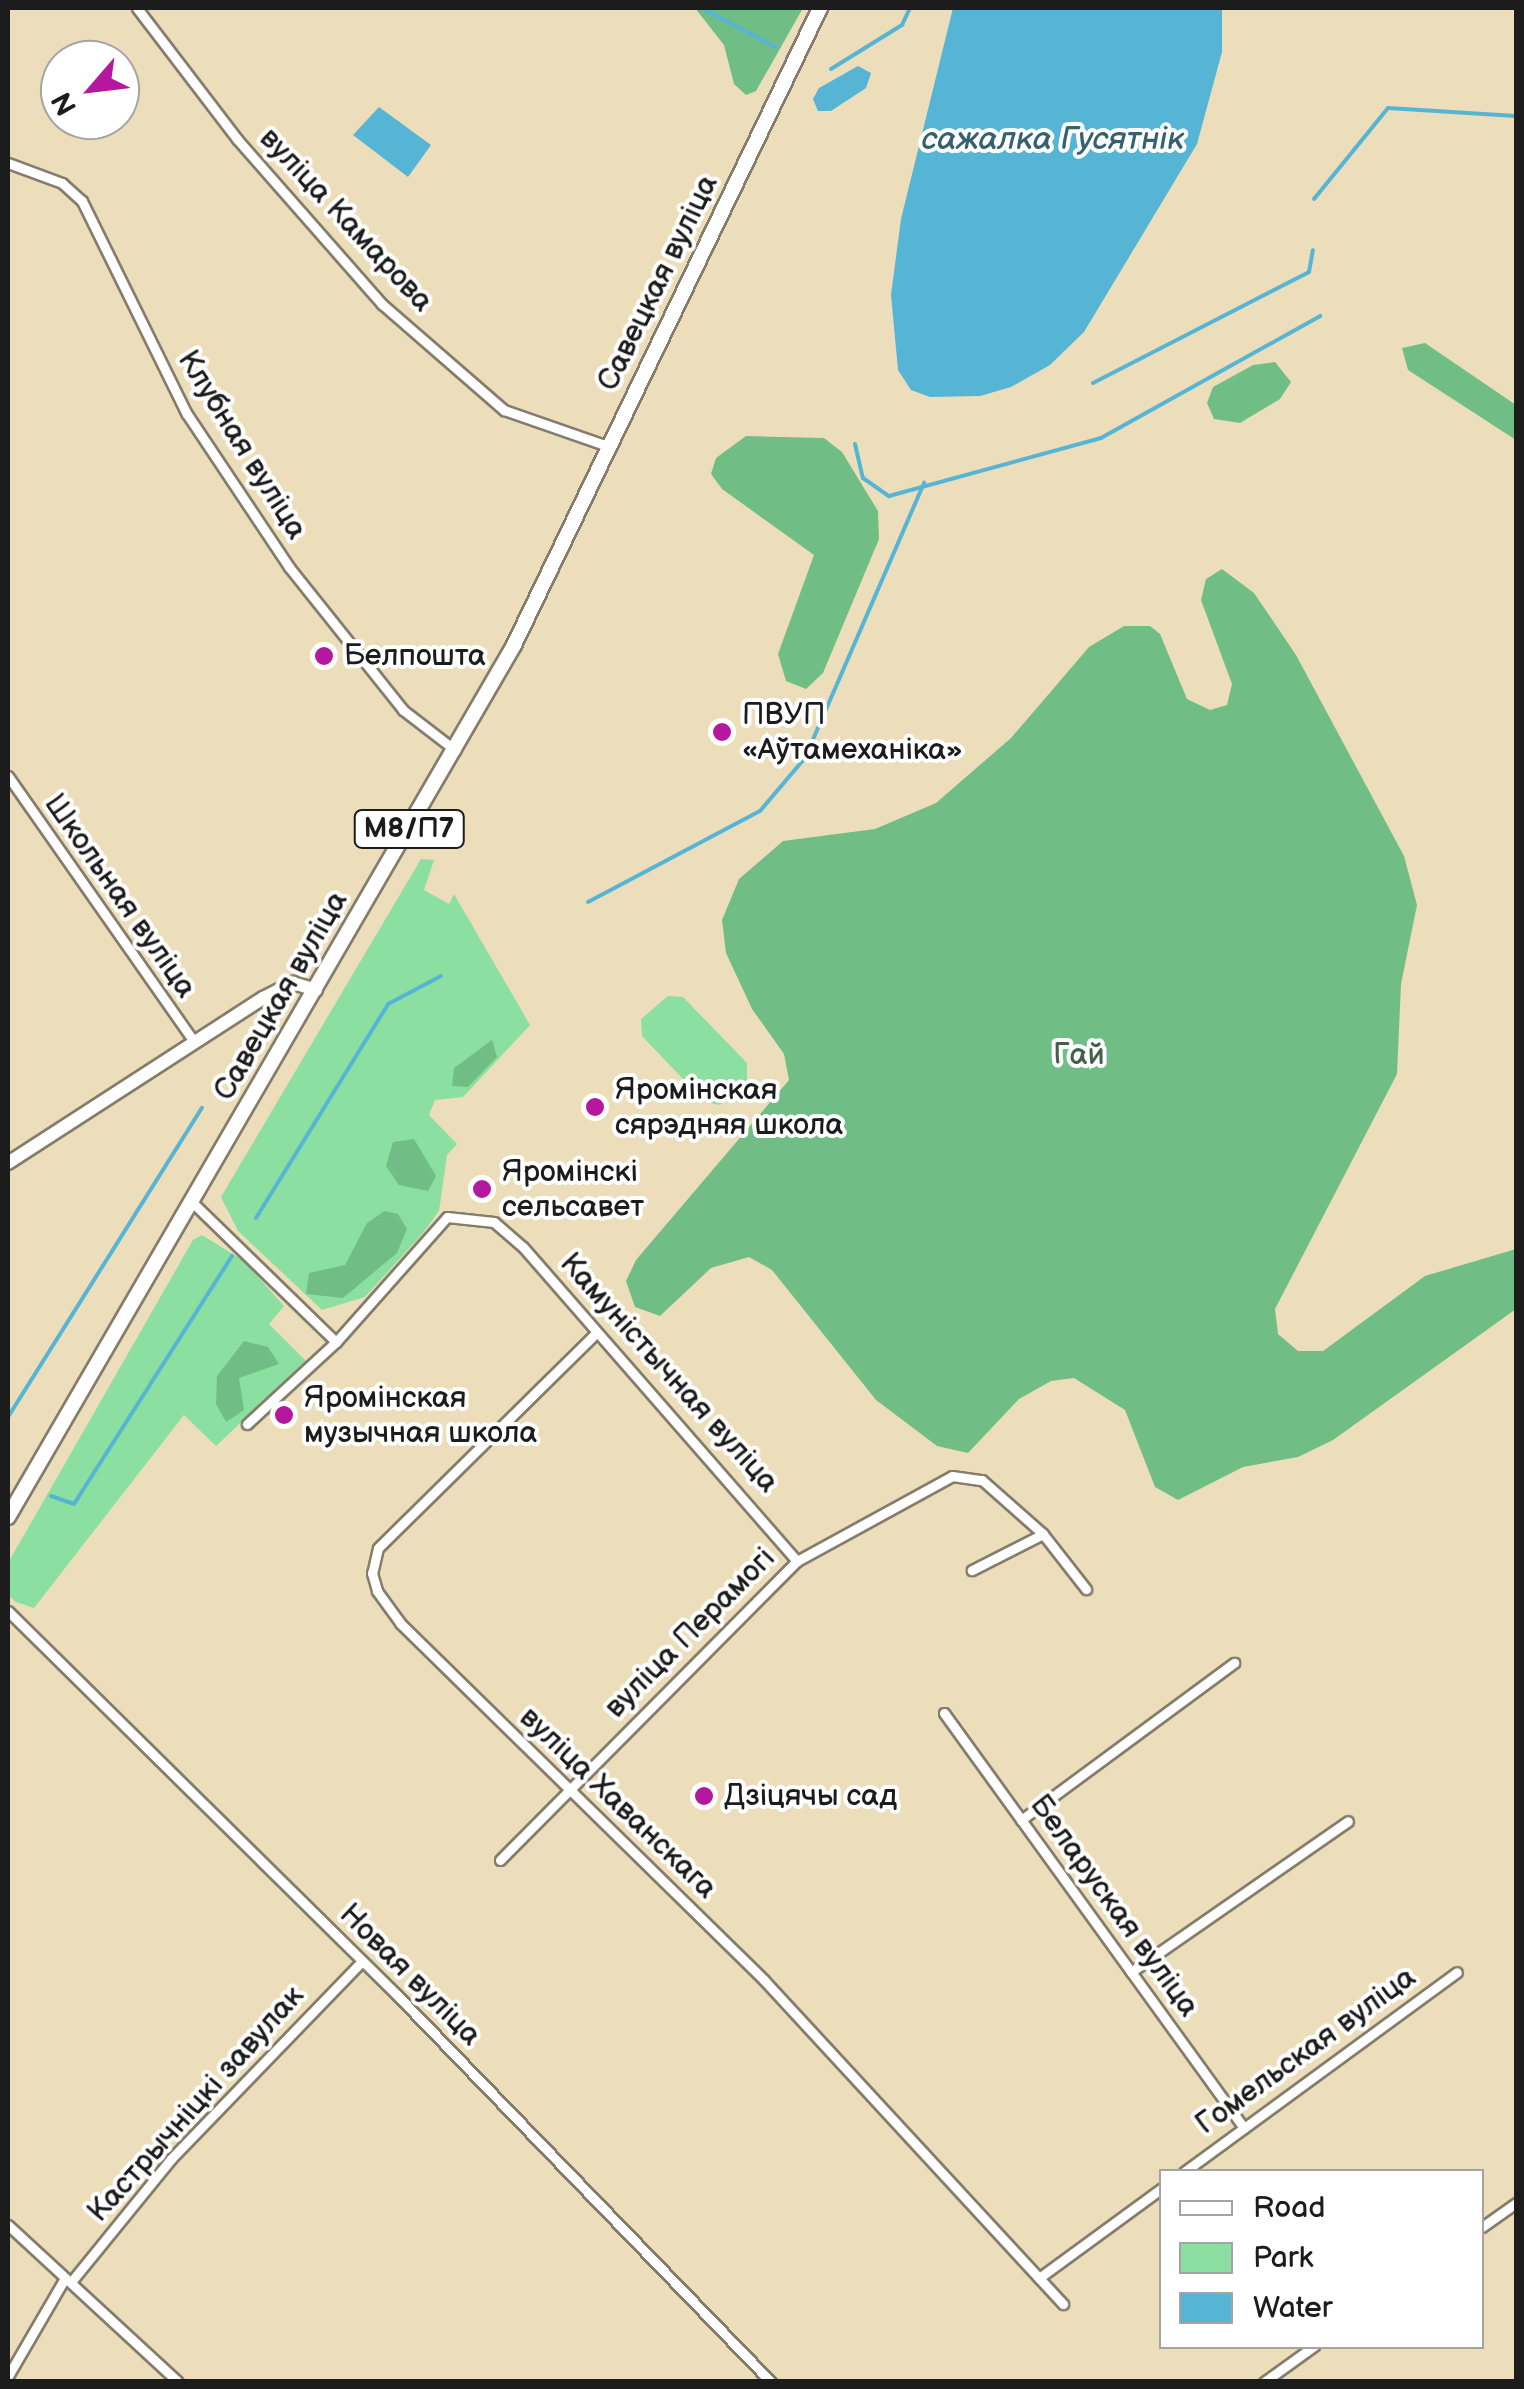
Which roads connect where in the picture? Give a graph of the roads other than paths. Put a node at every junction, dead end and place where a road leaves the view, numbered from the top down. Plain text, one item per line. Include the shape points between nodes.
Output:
1 (137, 8) edge
2 (820, 8) edge
3 (8, 162) edge
4 (610, 446) junction
5 (455, 750) junction
6 (8, 776) edge
7 (316, 990) junction
8 (194, 1042) junction
9 (8, 1163) edge
10 (192, 1202) junction
11 (594, 1334) junction
12 (336, 1342) junction
13 (247, 1424) dead end
14 (8, 1517) edge
15 (1043, 1534) junction
16 (797, 1561) junction
17 (972, 1570) dead end
18 (1086, 1588) dead end
19 (8, 1612) edge
20 (1234, 1663) dead end
21 (944, 1713) dead end
22 (568, 1790) junction
23 (1021, 1820) junction
24 (1348, 1821) dead end
25 (500, 1860) dead end
26 (361, 1962) junction
27 (1131, 1972) junction
28 (1457, 1972) dead end
29 (1244, 2128) junction
30 (1188, 2169) edge
31 (1159, 2190) edge
32 (1516, 2203) edge
33 (8, 2225) edge
34 (1484, 2227) edge
35 (1040, 2278) junction
36 (68, 2280) junction
37 (1063, 2304) dead end
38 (1310, 2349) edge
39 (8, 2376) edge
40 (178, 2382) edge
41 (770, 2382) edge
42 (1264, 2382) edge

1 - 4 street, вуліца Камарова via 237,138 382,304 504,410
2 - 4 main road, Савецкая вуліца / М8/П7
3 - 5 street, Клубная вуліца via 62,183 82,200 187,414 288,568 403,710
4 - 5 main road, Савецкая вуліца / М8/П7
5 - 7 main road, Савецкая вуліца / М8/П7
6 - 8 street, Школьная вуліца
7 - 8 street via 293,983
7 - 10 main road, Савецкая вуліца / М8/П7
8 - 9 street
10 - 12 street
10 - 14 main road, Савецкая вуліца / М8/П7
11 - 12 street, Камуністычная вуліца via 524,1246 494,1222 473,1216 448,1217
11 - 16 street, Камуністычная вуліца
11 - 22 street, вуліца Хаванскага via 378,1548 372,1573 400,1623
12 - 13 street, Камуністычная вуліца
15 - 16 street, вуліца Перамогі via 982,1480 952,1476
15 - 17 street
15 - 18 street, вуліца Перамогі
16 - 22 street, вуліца Перамогі
19 - 26 street, Новая вуліца
20 - 23 street
21 - 23 street, Беларуская вуліца
22 - 25 street, вуліца Перамогі
22 - 35 street, вуліца Хаванскага via 764,1980
23 - 27 street, Беларуская вуліца
24 - 27 street
26 - 36 street, Кастрычніцкі завулак via 171,2160
26 - 41 street, Новая вуліца
27 - 29 street, Беларуская вуліца
28 - 29 street, Гомельская вуліца
29 - 30 street, Гомельская вуліца
31 - 35 street
32 - 34 street
33 - 36 street
35 - 37 street, вуліца Хаванскага
36 - 39 street, Кастрычніцкі завулак
36 - 40 street
38 - 42 street

